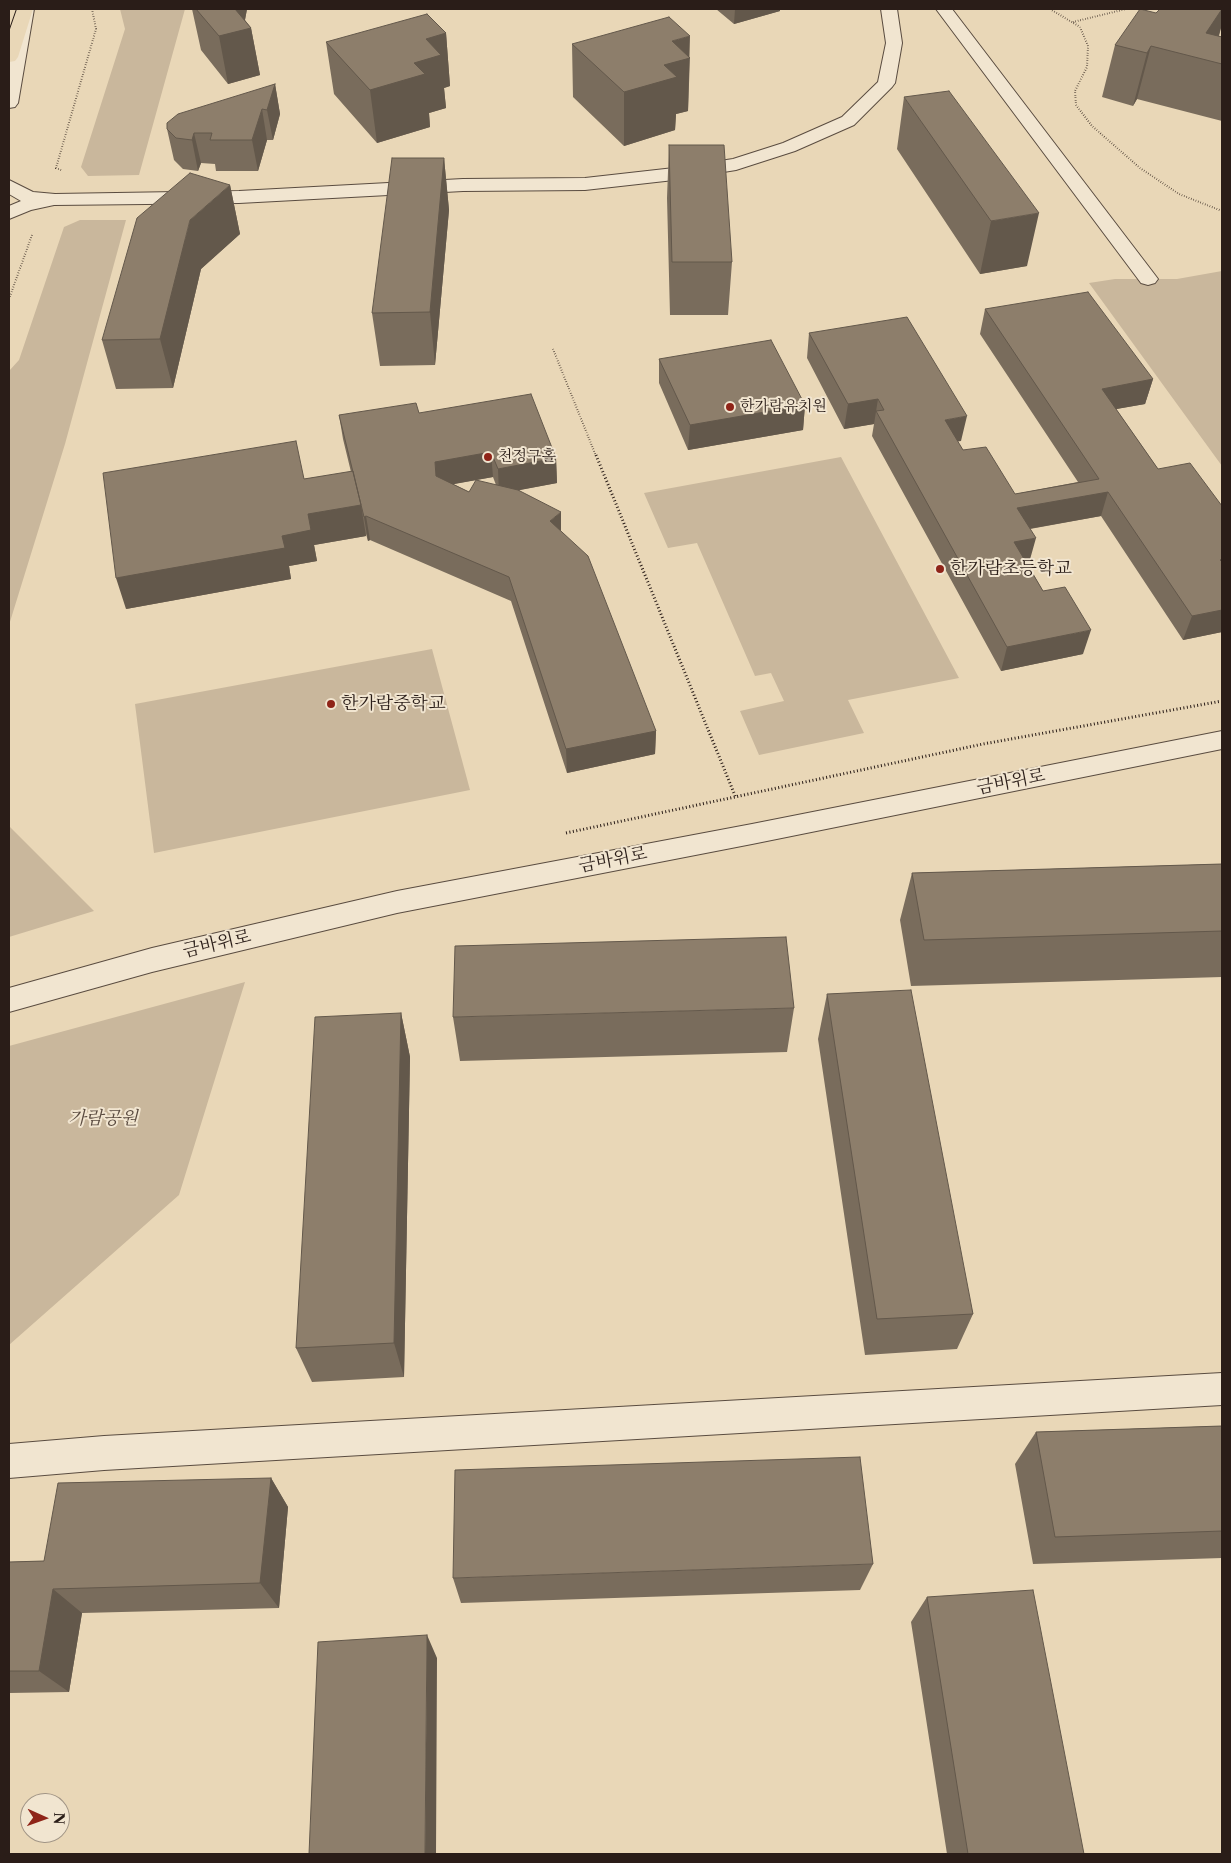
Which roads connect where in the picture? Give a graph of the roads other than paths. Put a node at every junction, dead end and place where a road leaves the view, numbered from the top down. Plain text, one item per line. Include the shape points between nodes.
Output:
1 (26, 9) edge
2 (889, 9) edge
3 (944, 9) edge
4 (9, 57) edge
5 (9, 104) edge
6 (9, 186) edge
7 (55, 200) junction
8 (9, 213) edge
9 (1148, 279) dead end
10 (1222, 740) edge
11 (9, 1000) edge
12 (1222, 1389) edge
13 (9, 1461) edge

1 - 4 main road
1 - 5 street
2 - 7 street via 894,43 886,83 848,121 789,147 736,164 585,184 463,185 239,197
3 - 9 street
6 - 7 street via 28,197
7 - 8 street via 26,205
10 - 11 street, 금바위로 via 397,902 152,960
12 - 13 street

